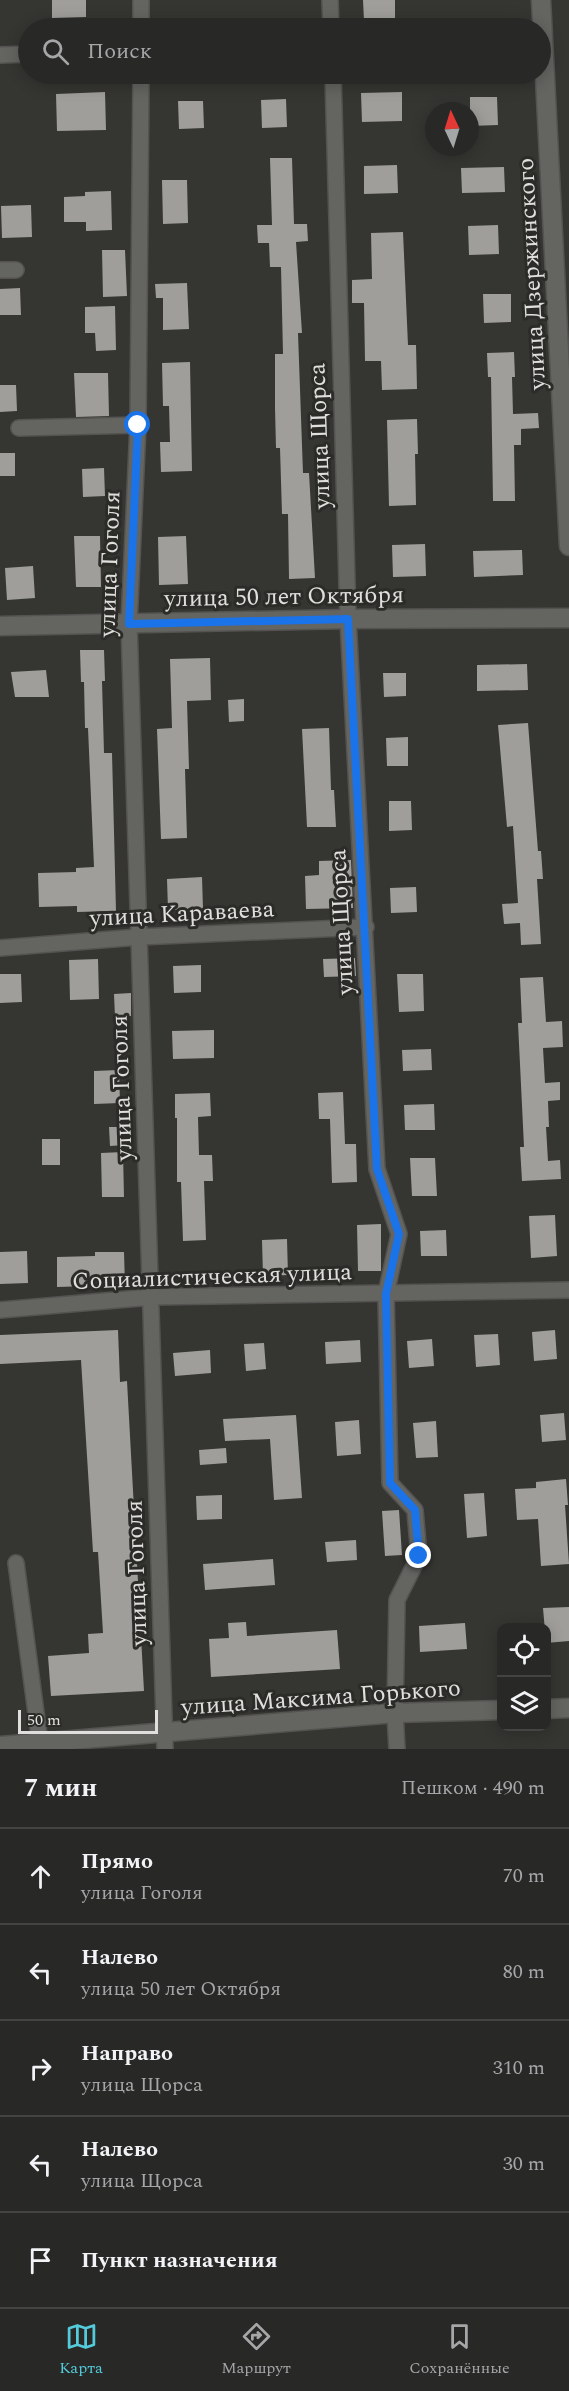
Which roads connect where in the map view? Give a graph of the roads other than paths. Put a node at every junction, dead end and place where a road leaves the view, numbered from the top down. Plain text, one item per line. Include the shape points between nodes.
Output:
1 (141, 0) edge
2 (330, 0) edge
3 (541, 0) edge
4 (141, 18) edge
5 (331, 18) edge
6 (541, 18) edge
7 (18, 54) edge
8 (0, 55) edge
9 (141, 84) edge
10 (333, 84) edge
11 (544, 84) edge
12 (0, 270) edge
13 (16, 270) dead end
14 (138, 425) junction
15 (19, 428) dead end
16 (569, 546) edge
17 (569, 618) edge
18 (348, 619) junction
19 (129, 624) junction
20 (0, 626) edge
21 (366, 927) junction
22 (139, 938) junction
23 (0, 948) edge
24 (569, 1290) edge
25 (386, 1294) junction
26 (152, 1297) junction
27 (0, 1310) edge
28 (16, 1563) dead end
29 (569, 1708) edge
30 (551, 1709) edge
31 (497, 1710) edge
32 (395, 1713) junction
33 (165, 1741) edge
34 (39, 1743) junction
35 (0, 1746) edge
36 (397, 1749) edge

1 - 4 street
2 - 5 street
3 - 6 street, улица Дзержинского
7 - 8 street
9 - 14 street, улица Гоголя
10 - 18 street, улица Щорса
11 - 16 street, улица Дзержинского
12 - 13 street
14 - 15 street
14 - 19 street, улица Гоголя
17 - 18 street, улица 50 лет Октября
18 - 19 street, улица 50 лет Октября
18 - 21 street, улица Щорса
19 - 20 street, улица 50 лет Октября
19 - 22 street, улица Гоголя
21 - 22 street, улица Караваева
21 - 25 street, улица Щорса via 377,1169 399,1234
22 - 23 street, улица Караваева
22 - 26 street, улица Гоголя
24 - 25 street, Социалистическая улица
25 - 26 street, Социалистическая улица
25 - 32 street, улица Щорса via 390,1483 415,1510 419,1556 397,1600
26 - 27 street, Социалистическая улица
26 - 33 street, улица Гоголя
28 - 34 street
29 - 30 street
31 - 32 street, улица Максима Горького
32 - 33 street, улица Максима Горького
32 - 36 street, улица Щорса
33 - 34 street, улица Максима Горького
34 - 35 street, улица Максима Горького

